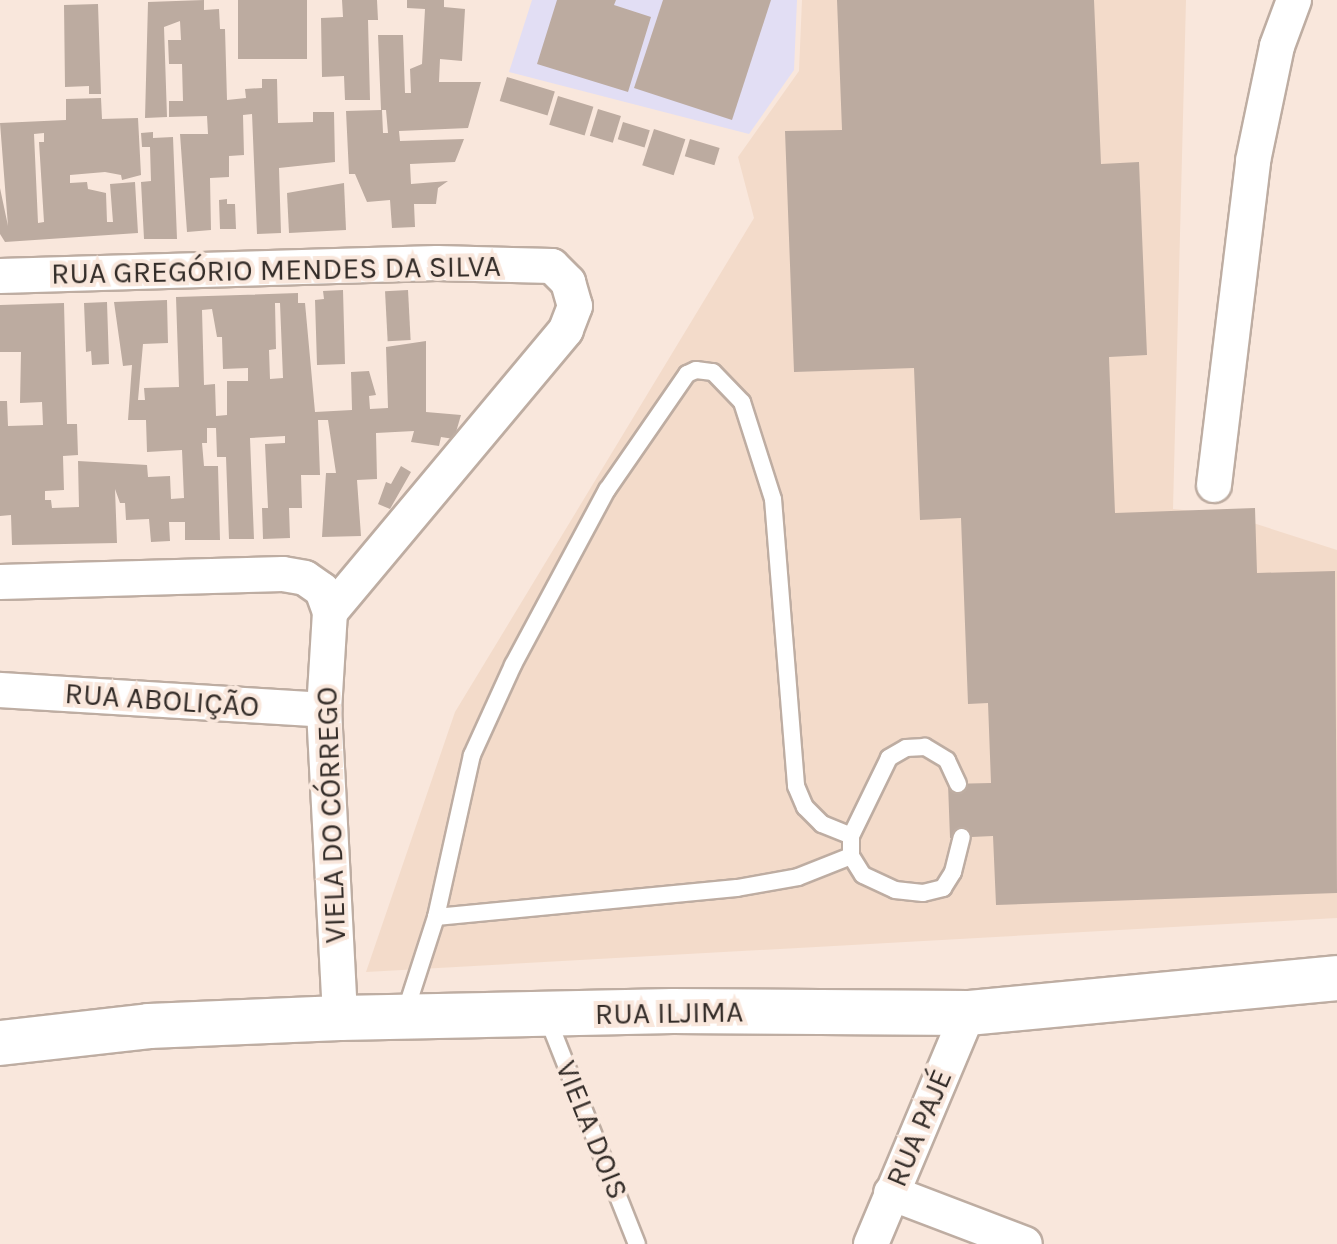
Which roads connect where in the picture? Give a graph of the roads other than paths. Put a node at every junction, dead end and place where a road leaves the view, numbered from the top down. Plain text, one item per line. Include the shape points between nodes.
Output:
1 (1294, 0) edge
2 (0, 276) edge
3 (1214, 485) dead end
4 (0, 582) edge
5 (330, 612) junction
6 (0, 690) edge
7 (324, 710) junction
8 (958, 784) dead end
9 (851, 836) junction
10 (962, 837) dead end
11 (851, 856) junction
12 (436, 917) junction
13 (1337, 978) edge
14 (968, 1013) junction
15 (547, 1015) junction
16 (404, 1016) junction
17 (340, 1018) junction
18 (0, 1043) edge
19 (891, 1193) junction
20 (637, 1244) edge
21 (871, 1244) edge
22 (1025, 1244) edge

1 - 3 street via 1277,46 1253,161
2 - 5 street, RUA GREGÓRIO MENDES DA SILVA via 437,263 552,266 568,282 575,306 566,330
4 - 5 street via 283,574 305,578 322,590
5 - 7 street, VIELA DO CÓRREGO
6 - 7 street, RUA ABOLIÇÃO
7 - 17 street, VIELA DO CÓRREGO
8 - 9 lane via 939,752 906,748 889,758
9 - 11 lane
9 - 12 lane via 822,824 805,807 796,786 773,499 756,437 730,386 713,372 696,370 687,374 607,490 513,665 472,755
10 - 11 lane via 943,888 923,893 895,890 863,875
11 - 12 lane via 798,877 737,888
12 - 16 lane
13 - 14 main road, RUA ILJIMA
14 - 15 main road, RUA ILJIMA
14 - 19 street, RUA PAJÉ
15 - 16 main road, RUA ILJIMA
15 - 20 lane, VIELA DOIS
16 - 17 main road, RUA ILJIMA
17 - 18 main road, RUA ILJIMA via 149,1026
19 - 21 street, RUA PAJÉ
19 - 22 street

